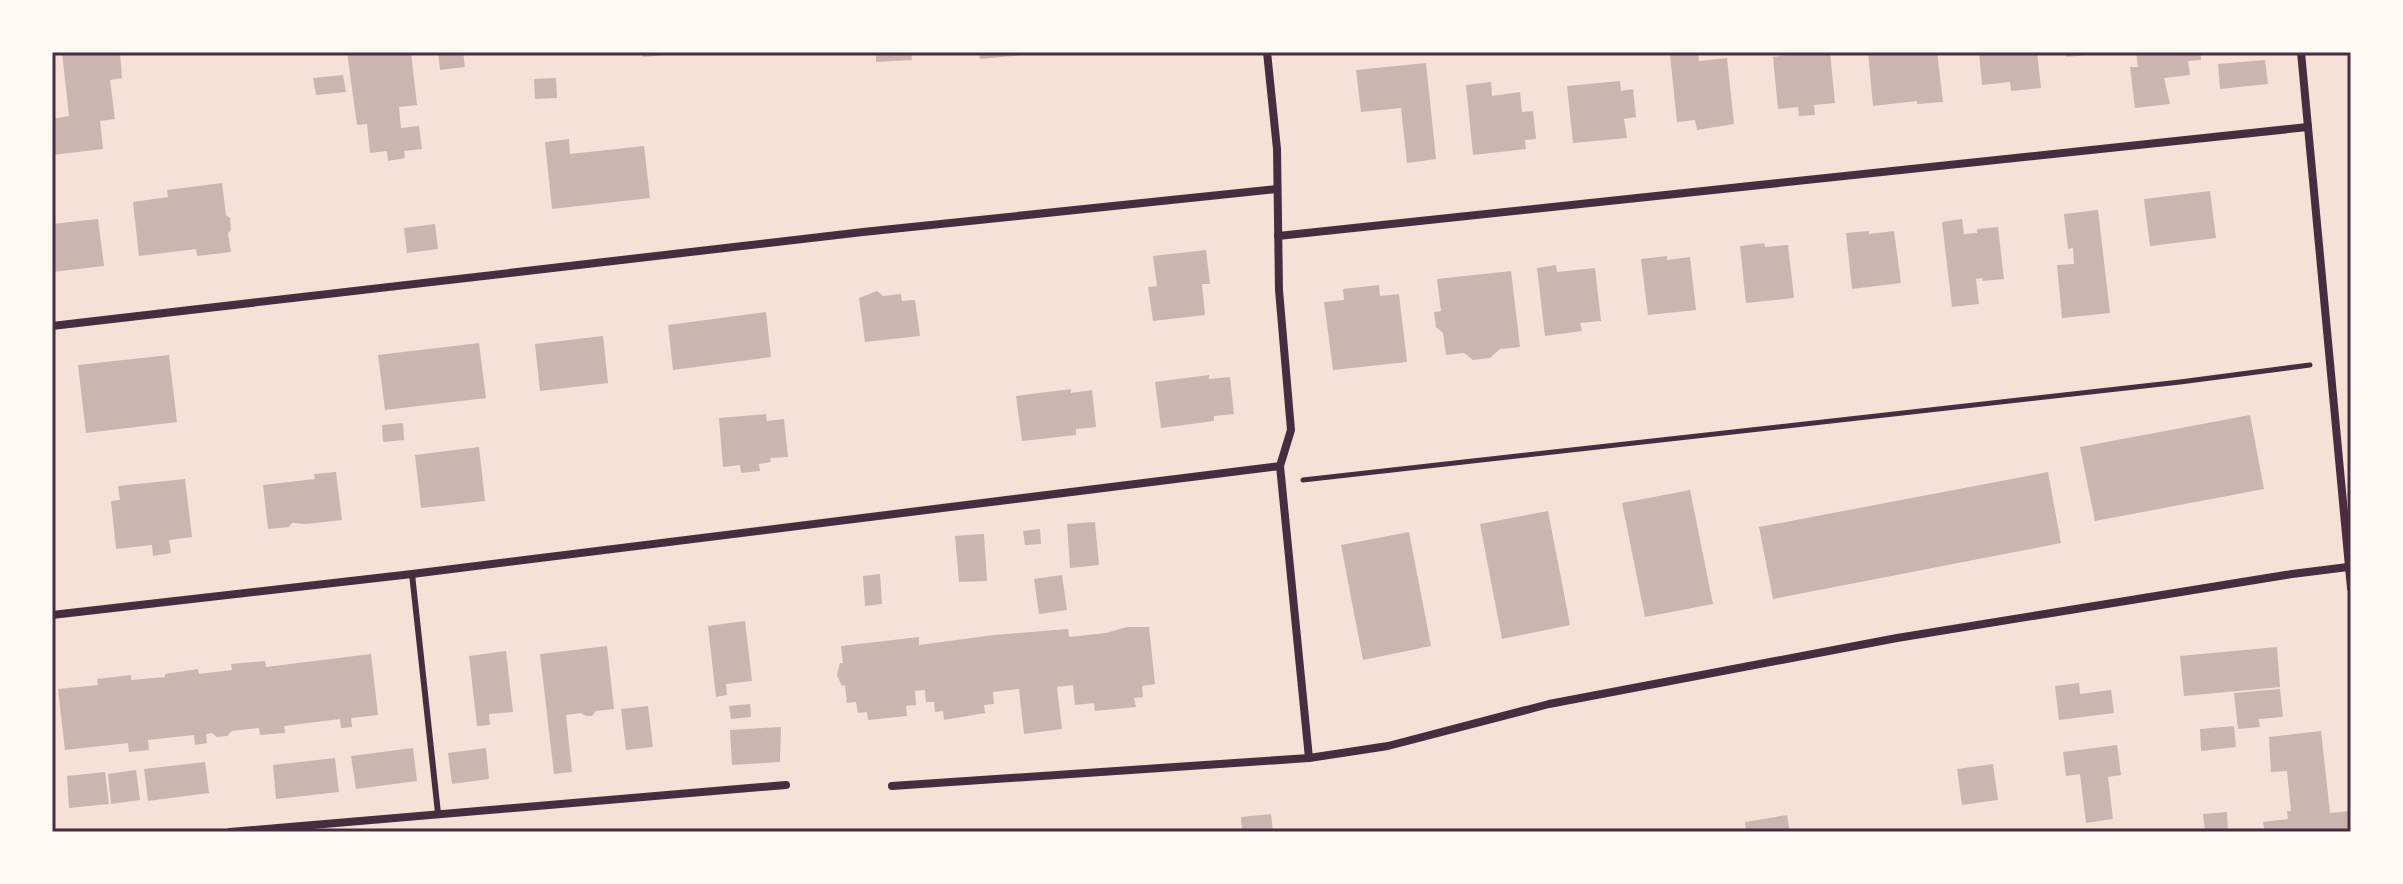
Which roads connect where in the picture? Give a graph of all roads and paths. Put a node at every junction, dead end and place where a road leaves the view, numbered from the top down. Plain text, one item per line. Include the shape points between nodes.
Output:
1 (1267, 52) edge
2 (2301, 52) edge
3 (2308, 127) junction
4 (1277, 189) junction
5 (1278, 236) junction
6 (52, 326) edge
7 (2329, 362) junction
8 (1280, 466) junction
9 (1282, 481) junction
10 (2348, 567) junction
11 (412, 574) junction
12 (2351, 588) edge
13 (52, 615) edge
14 (1309, 758) junction
15 (786, 785) dead end
16 (892, 786) dead end
17 (438, 813) junction
18 (230, 832) edge

1 - 4 street
2 - 3 street
3 - 5 street
3 - 7 street
4 - 5 street
4 - 6 street
5 - 8 street via 1291,430
7 - 9 path
7 - 10 street
8 - 9 street
8 - 11 street
9 - 14 street
10 - 12 street
10 - 14 street via 1897,638 1549,704 1388,746
11 - 13 street
11 - 17 lane
14 - 16 street
15 - 17 street
17 - 18 street

